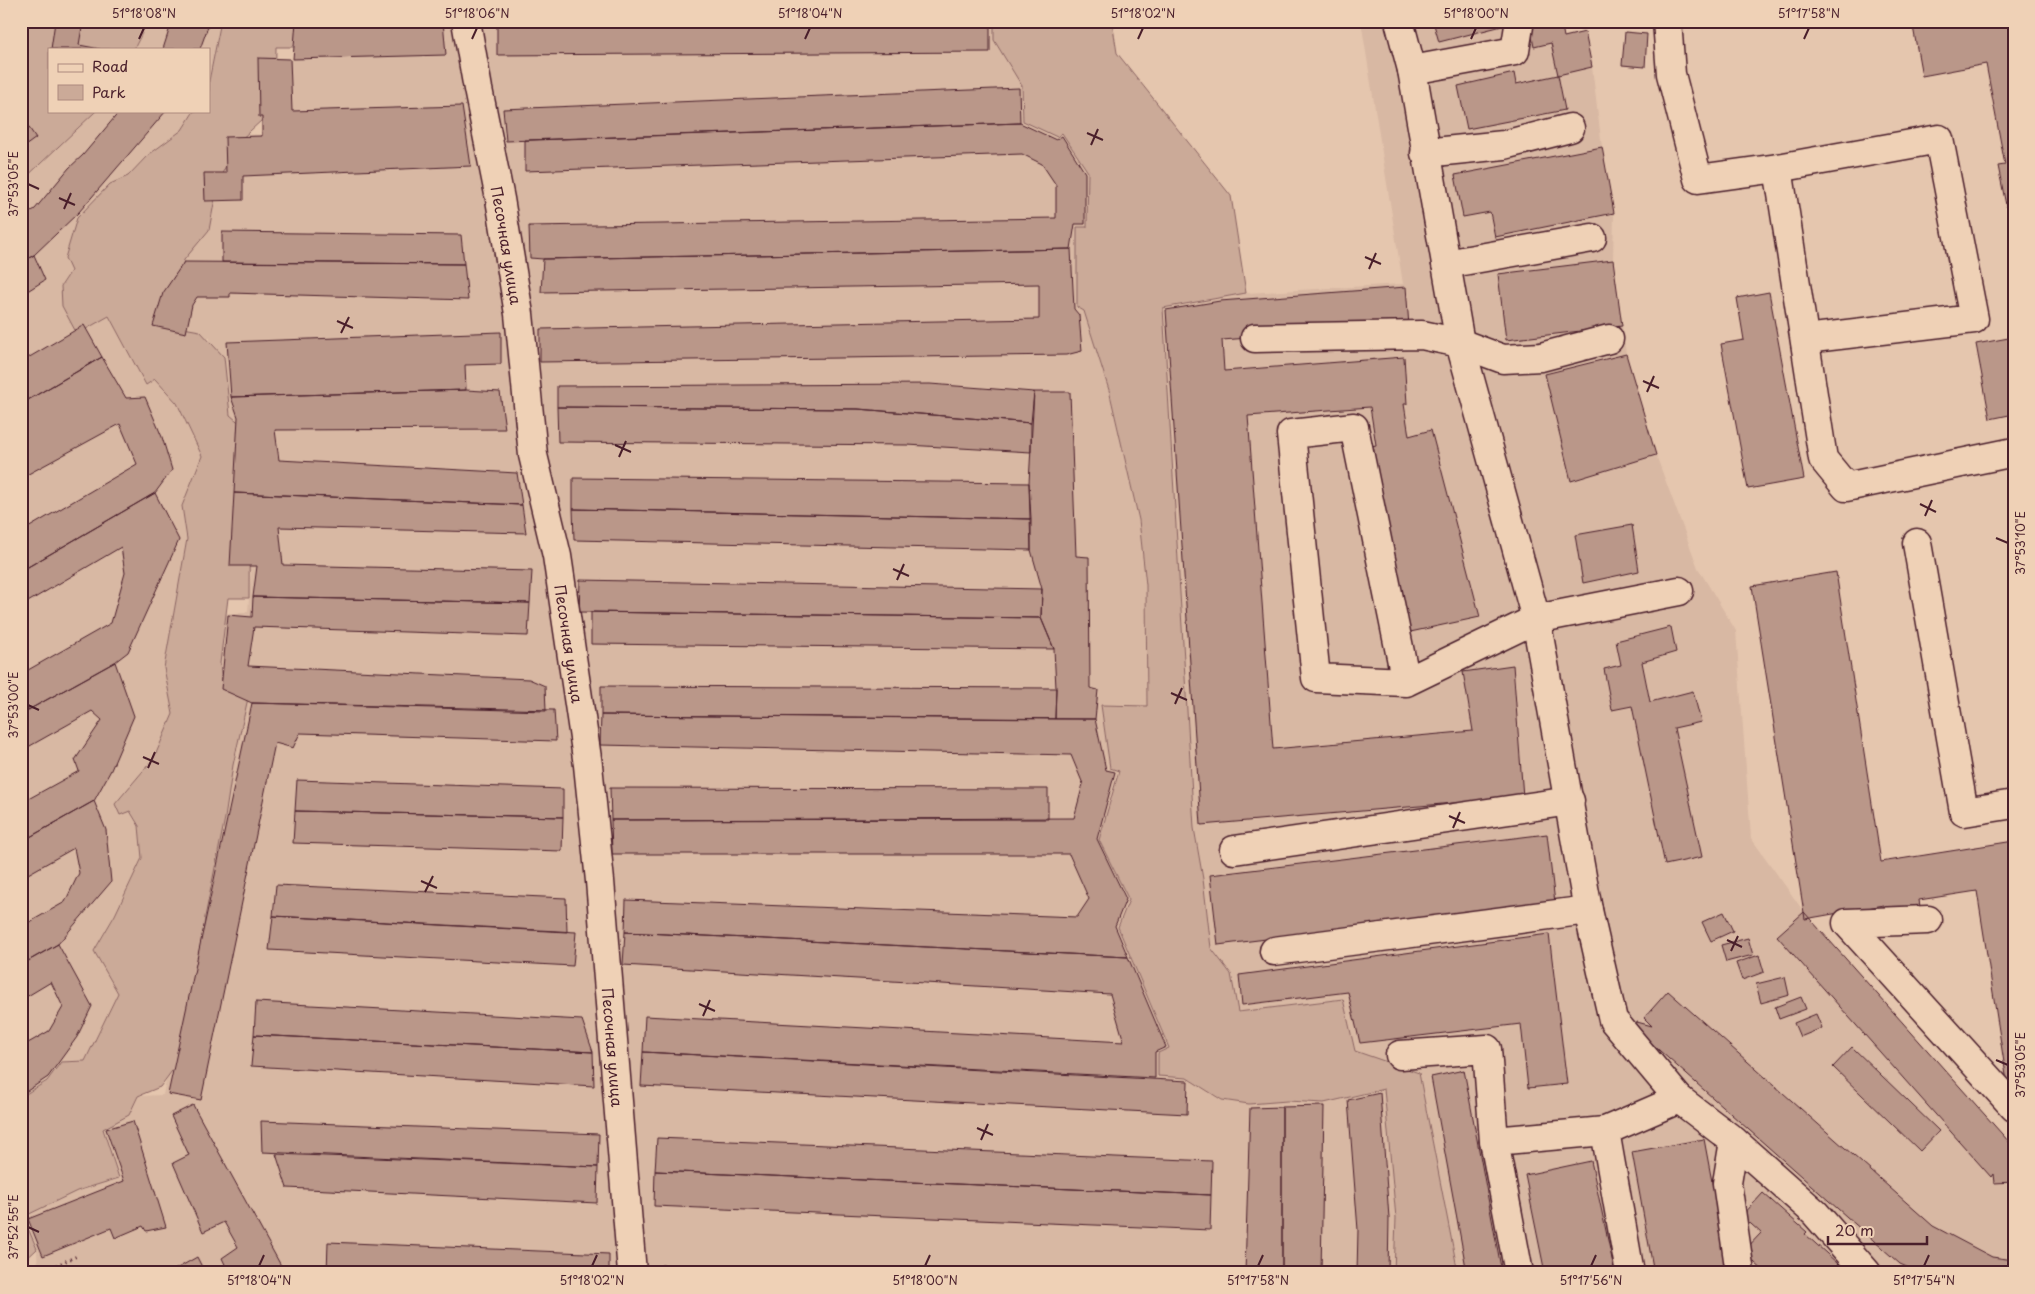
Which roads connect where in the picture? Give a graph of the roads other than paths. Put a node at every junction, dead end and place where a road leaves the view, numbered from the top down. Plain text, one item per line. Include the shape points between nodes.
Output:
1 (466, 21) edge
2 (1399, 21) edge
3 (1518, 21) edge
4 (1667, 21) edge
5 (1412, 70) junction
6 (1570, 128) dead end
7 (1426, 153) junction
8 (1778, 168) junction
9 (1592, 238) dead end
10 (1446, 264) junction
11 (1255, 338) dead end
12 (1609, 339) dead end
13 (1805, 339) junction
14 (1460, 342) junction
15 (2014, 452) edge
16 (1916, 543) dead end
17 (1679, 591) dead end
18 (1536, 619) junction
19 (1406, 682) junction
20 (1570, 801) junction
21 (2014, 804) edge
22 (1234, 850) dead end
23 (1588, 910) junction
24 (1928, 920) dead end
25 (1274, 951) dead end
26 (1400, 1054) dead end
27 (1679, 1099) junction
28 (2014, 1107) edge
29 (1605, 1131) junction
30 (1494, 1141) junction
31 (1734, 1141) junction
32 (632, 1273) edge
33 (1519, 1273) edge
34 (1630, 1273) edge
35 (1740, 1273) edge
36 (1867, 1273) edge

1 - 32 street, Песочная улица via 516,294 533,455 557,556 588,765
2 - 5 street
3 - 5 street via 1515,51
4 - 8 street via 1671,74 1698,180
5 - 7 street
6 - 7 street via 1504,145
7 - 10 street
8 - 13 street
8 - 13 street via 1938,139 1974,319
9 - 10 street
10 - 14 street
11 - 14 street via 1422,335
12 - 14 street via 1541,357 1503,359
13 - 15 street via 1823,459 1846,487
14 - 18 street
16 - 21 street via 1964,812
17 - 18 street
18 - 19 street
18 - 20 street
19 - 19 street via 1316,678 1291,434 1354,427
20 - 22 street
20 - 23 street
23 - 25 street
23 - 27 street via 1613,1020
24 - 28 street via 1846,923
26 - 30 street via 1487,1049
27 - 29 street
27 - 31 street
29 - 30 street
29 - 34 street
30 - 33 street
31 - 35 street via 1727,1183
31 - 36 street via 1815,1213

